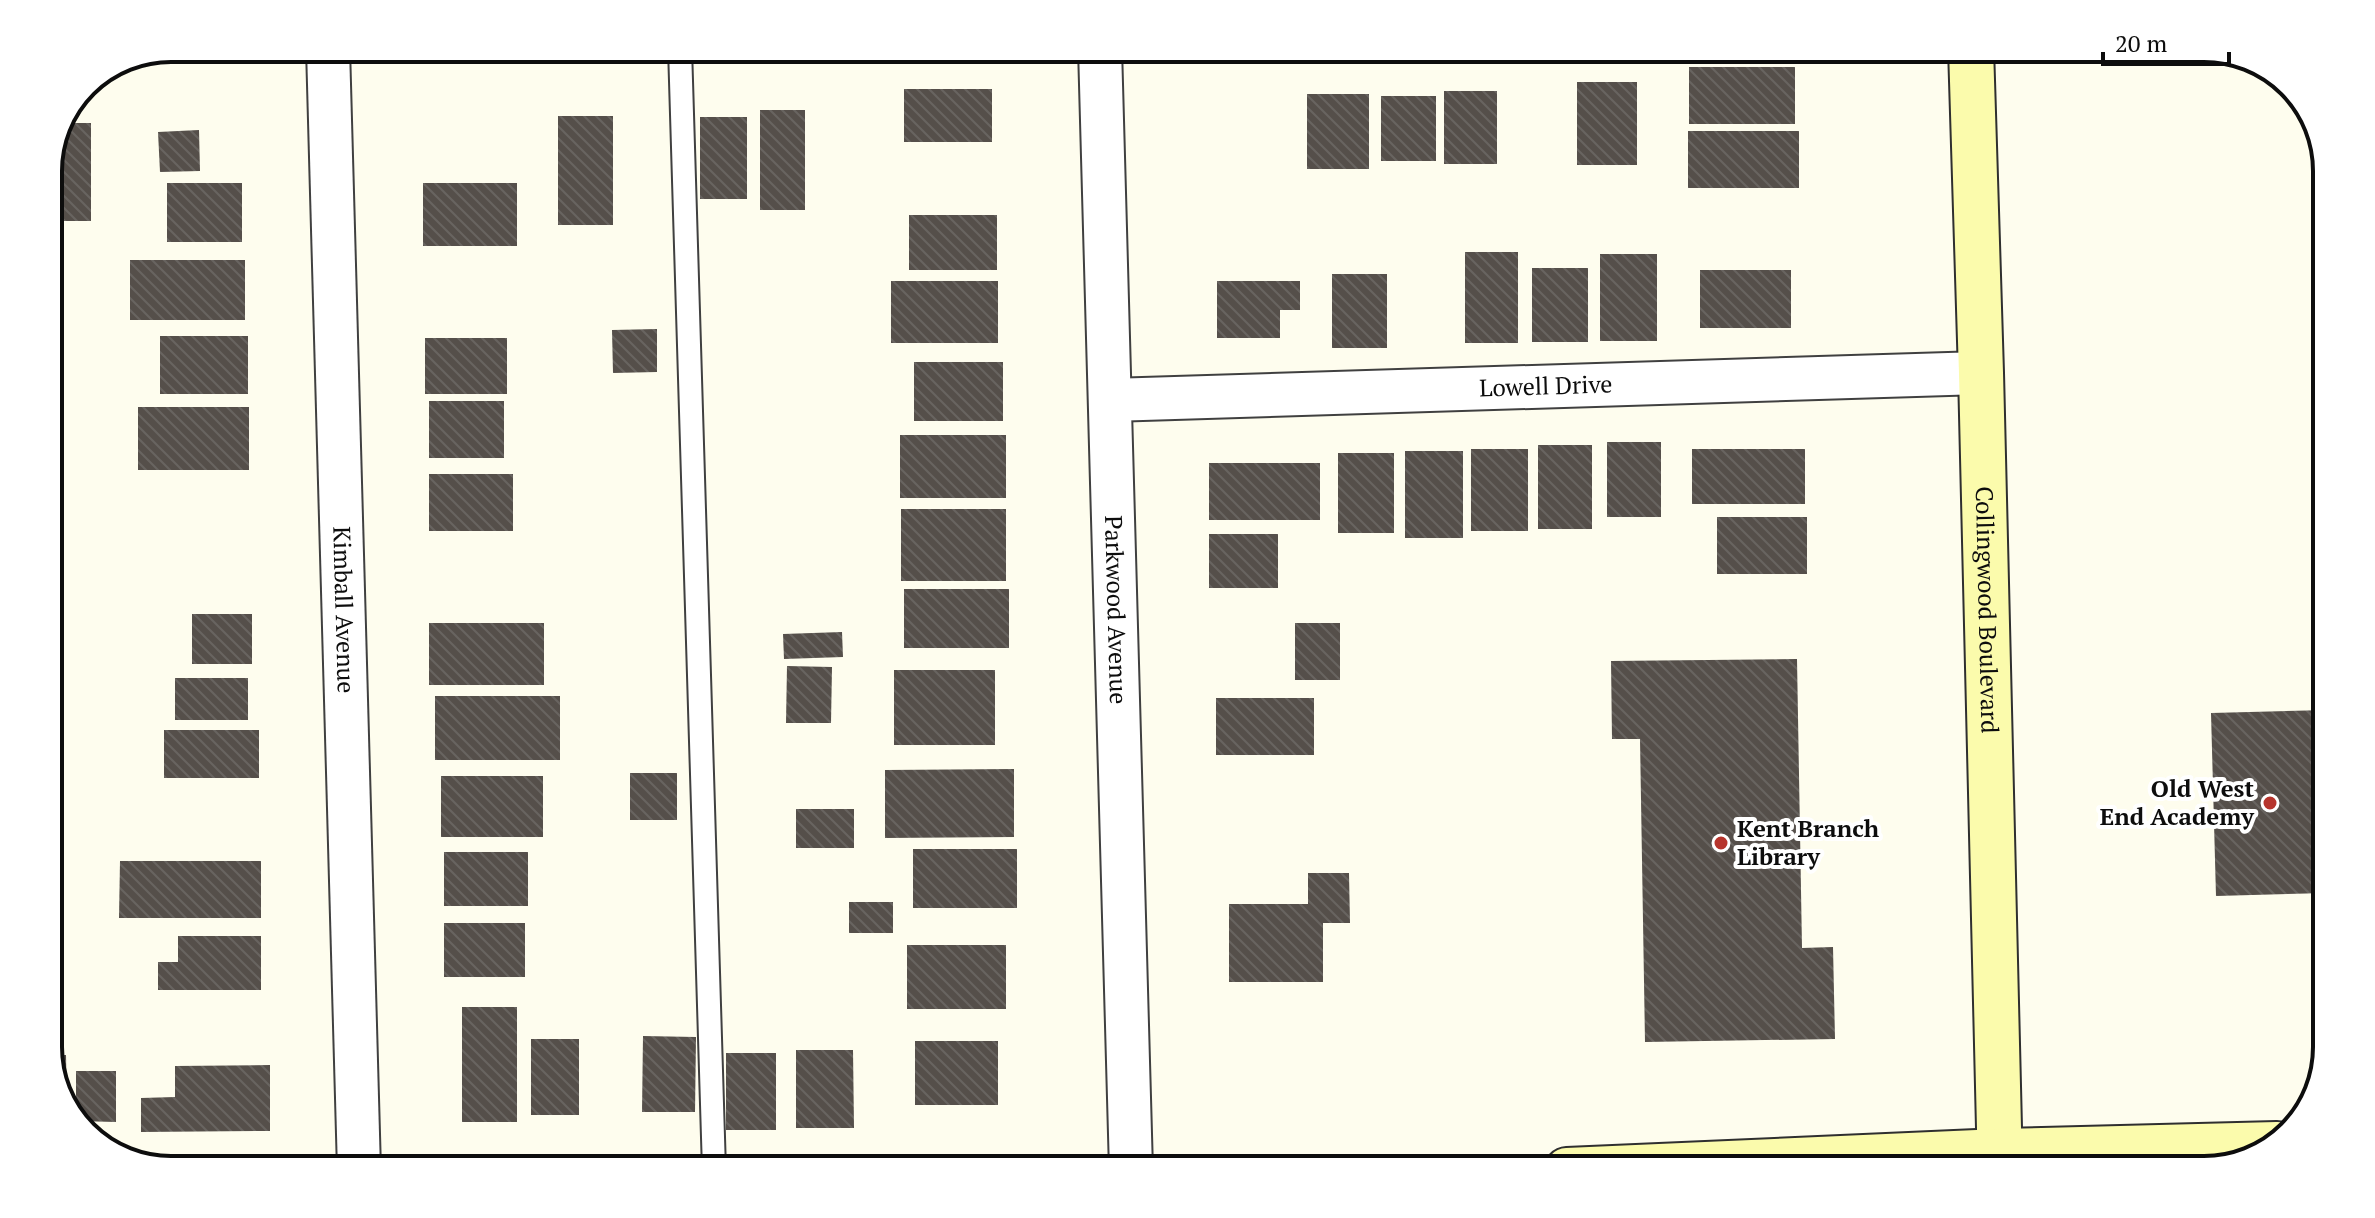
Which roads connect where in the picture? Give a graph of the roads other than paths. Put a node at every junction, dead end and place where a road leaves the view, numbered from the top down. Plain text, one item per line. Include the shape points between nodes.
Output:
1 (328, 62) edge
2 (680, 62) edge
3 (1100, 62) edge
4 (1971, 62) edge
5 (1981, 373) junction
6 (1110, 400) junction
7 (2250, 1146) edge
8 (359, 1156) edge
9 (714, 1156) edge
10 (1131, 1156) edge
11 (2000, 1156) edge
12 (2081, 1156) edge

1 - 8 street, Kimball Avenue
2 - 9 lane
3 - 6 street, Parkwood Avenue
4 - 5 main road, Collingwood Boulevard
5 - 6 street, Lowell Drive
5 - 11 main road, Collingwood Boulevard
6 - 10 street, Parkwood Avenue
7 - 12 main road

